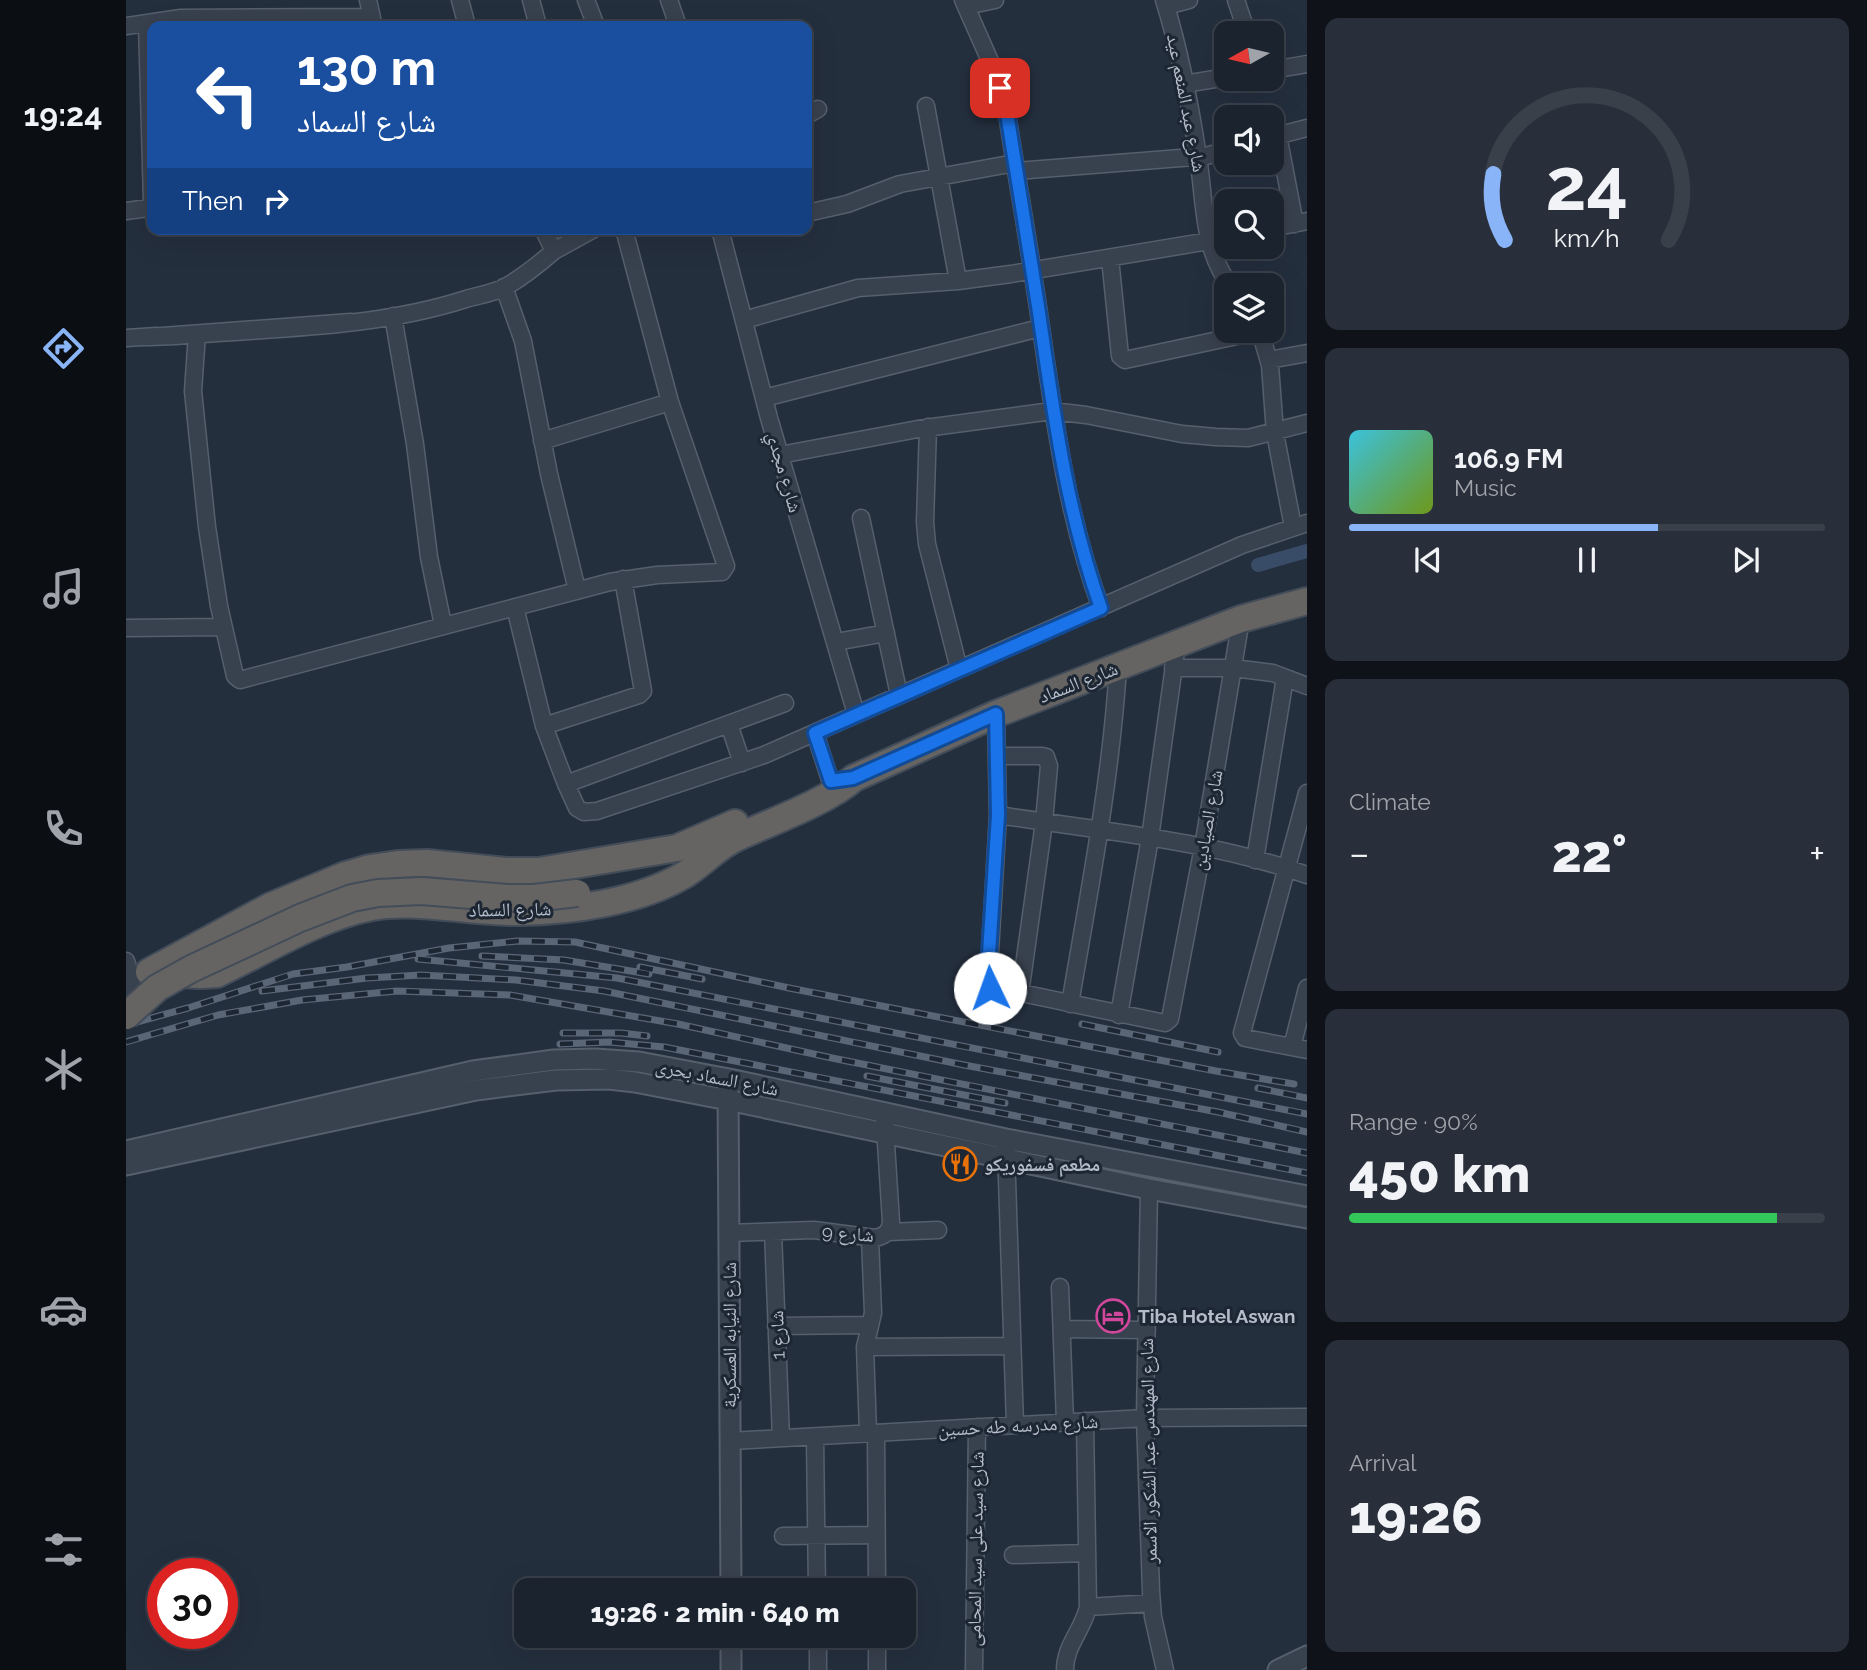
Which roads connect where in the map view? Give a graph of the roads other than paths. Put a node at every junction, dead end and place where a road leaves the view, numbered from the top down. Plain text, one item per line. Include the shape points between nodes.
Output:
1 (369, 0) edge
2 (460, 0) edge
3 (531, 0) edge
4 (586, 0) edge
5 (669, 0) edge
6 (995, 0) edge
7 (1189, 0) edge
8 (1236, 0) edge
9 (965, 3) edge
10 (1165, 3) edge
11 (161, 21) edge
12 (324, 21) edge
13 (372, 21) edge
14 (466, 21) edge
15 (537, 21) edge
16 (594, 21) edge
17 (676, 21) edge
18 (1243, 21) edge
19 (147, 23) edge
20 (126, 26) edge
21 (1307, 64) edge
22 (1284, 68) edge
23 (1214, 79) edge
24 (1184, 84) junction
25 (926, 107) dead end
26 (1307, 128) edge
27 (1284, 134) edge
28 (1214, 153) edge
29 (1198, 156) junction
30 (1284, 166) edge
31 (1015, 167) junction
32 (939, 175) junction
33 (147, 206) edge
34 (126, 211) edge
35 (812, 212) edge
36 (1301, 223) edge
37 (546, 235) edge
38 (583, 235) edge
39 (626, 235) edge
40 (725, 235) edge
41 (1214, 240) edge
42 (1210, 241) junction
43 (554, 251) junction
44 (1110, 258) junction
45 (1032, 271) junction
46 (1222, 273) edge
47 (958, 281) junction
48 (504, 287) junction
49 (393, 316) junction
50 (744, 320) junction
51 (351, 322) junction
52 (1040, 328) junction
53 (197, 334) junction
54 (126, 338) edge
55 (1214, 341) edge
56 (1264, 343) edge
57 (1307, 353) edge
58 (1269, 360) junction
59 (764, 398) junction
60 (670, 402) junction
61 (1052, 411) junction
62 (1307, 423) edge
63 (928, 427) junction
64 (1275, 433) junction
65 (542, 441) junction
66 (780, 455) junction
67 (861, 518) dead end
68 (1300, 525) edge
69 (622, 579) junction
70 (577, 590) junction
71 (1307, 601) edge
72 (515, 607) junction
73 (1101, 608) junction
74 (1241, 620) junction
75 (443, 625) junction
76 (223, 627) junction
77 (126, 628) edge
78 (886, 633) junction
79 (836, 642) junction
80 (1175, 656) junction
81 (1118, 667) junction
82 (1233, 668) junction
83 (959, 669) junction
84 (1285, 678) junction
85 (1307, 686) edge
86 (899, 695) junction
87 (785, 703) dead end
88 (856, 714) junction
89 (996, 714) junction
90 (729, 724) junction
91 (544, 726) junction
92 (815, 733) junction
93 (998, 756) junction
94 (742, 763) junction
95 (566, 784) junction
96 (839, 784) junction
97 (1307, 793) edge
98 (998, 815) junction
99 (1044, 822) junction
100 (1100, 830) junction
101 (1150, 838) junction
102 (722, 845) junction
103 (1203, 847) junction
104 (677, 848) junction
105 (1255, 860) junction
106 (1287, 867) junction
107 (1307, 875) edge
108 (576, 887) junction
109 (132, 980) edge
110 (1307, 988) edge
111 (1020, 994) junction
112 (1070, 1004) junction
113 (1119, 1015) junction
114 (126, 1016) edge
115 (1299, 1048) edge
116 (554, 1060) junction
117 (729, 1079) junction
118 (556, 1080) junction
119 (475, 1081) junction
120 (727, 1100) junction
121 (884, 1112) junction
122 (885, 1133) junction
123 (1006, 1139) junction
124 (131, 1156) edge
125 (1006, 1160) junction
126 (1149, 1189) junction
127 (1307, 1196) edge
128 (1307, 1218) edge
129 (938, 1230) dead end
130 (772, 1232) junction
131 (888, 1232) junction
132 (729, 1233) junction
133 (870, 1238) junction
134 (1060, 1287) dead end
135 (870, 1325) junction
136 (776, 1326) junction
137 (1062, 1329) junction
138 (1147, 1330) junction
139 (1012, 1346) junction
140 (865, 1347) junction
141 (1307, 1417) edge
142 (1145, 1418) junction
143 (1085, 1421) junction
144 (1065, 1422) junction
145 (1015, 1425) junction
146 (976, 1427) junction
147 (872, 1433) junction
148 (815, 1437) junction
149 (781, 1438) junction
150 (730, 1441) junction
151 (876, 1535) junction
152 (783, 1536) dead end
153 (816, 1536) junction
154 (1087, 1553) junction
155 (1013, 1555) dead end
156 (731, 1578) edge
157 (817, 1578) edge
158 (877, 1578) edge
159 (1152, 1604) junction
160 (1088, 1607) junction
161 (731, 1648) edge
162 (818, 1648) edge
163 (877, 1648) edge
164 (1307, 1656) edge
165 (732, 1670) edge
166 (818, 1670) edge
167 (877, 1670) edge
168 (974, 1670) edge
169 (1065, 1670) edge
170 (1165, 1670) edge
171 (1278, 1670) edge

1 - 13 street
2 - 14 street
3 - 15 street
4 - 16 street
5 - 17 street
6 - 9 street
7 - 10 street
8 - 18 street
9 - 31 street via 1006,107
10 - 24 street, شارع عبد المنعم عيد
11 - 12 street
19 - 20 street
21 - 22 street
23 - 24 street
24 - 29 street, شارع عبد المنعم عيد
25 - 32 street
26 - 27 street
28 - 29 street
29 - 31 street
29 - 42 street, شارع عبد المنعم عيد
30 - 36 street
31 - 32 street
31 - 45 street
32 - 35 street
32 - 47 street
33 - 34 street
37 - 43 street
38 - 43 street
39 - 60 street
40 - 50 street, شارع مجدي
41 - 42 street
42 - 44 street
42 - 46 street, شارع عبد المنعم عيد
43 - 48 street
44 - 45 street
44 - 55 street via 1120,356 1125,360
45 - 47 street
45 - 52 street
47 - 50 street via 858,288
48 - 49 street via 446,306
48 - 65 street via 523,341
49 - 51 street
49 - 75 street
50 - 59 street, شارع مجدي
51 - 53 street
51 - 53 street via 149,337
51 - 54 street
52 - 59 street
52 - 61 street
53 - 76 street via 193,391
56 - 58 street
57 - 58 street
58 - 64 street
59 - 66 street, شارع مجدي
60 - 65 street
60 - 69 street via 726,568 722,572
61 - 63 street
61 - 64 street via 1182,435 1248,438
61 - 73 street via 1075,527
62 - 64 street
63 - 66 street
63 - 83 street via 927,544
64 - 68 street
65 - 70 street
66 - 79 street, شارع مجدي
67 - 78 street
68 - 73 street via 1242,545
69 - 70 street
69 - 91 street via 643,691
70 - 72 street
71 - 74 highway, شارع السماد
72 - 75 street
72 - 91 street
73 - 83 street
74 - 80 highway, شارع السماد
74 - 82 street, شارع الصيادين
75 - 76 street via 244,681 235,676
76 - 77 street
78 - 79 street
78 - 86 street
79 - 88 street, شارع مجدي
80 - 81 highway, شارع السماد
80 - 82 street
80 - 101 street
81 - 89 highway, شارع السماد
81 - 100 street
82 - 84 street
82 - 103 street, شارع الصيادين
83 - 86 street
84 - 85 street
84 - 105 street
86 - 88 street
87 - 90 street
88 - 92 street
89 - 93 street
89 - 96 highway, شارع السماد
90 - 94 street
90 - 95 street
91 - 95 street
92 - 94 street
92 - 96 street
93 - 98 street
93 - 99 street via 1045,757 1049,766
94 - 95 street via 597,811 577,808
96 - 102 highway, شارع السماد
96 - 104 highway, شارع السماد
97 - 106 street
98 - 99 street
98 - 111 street via 987,984
99 - 100 street
99 - 111 street
100 - 101 street
100 - 112 street
101 - 103 street
101 - 113 street
102 - 108 highway via 636,878
102 - 109 highway, شارع السماد via 682,876 619,899 522,912 374,907 322,923 217,974
103 - 105 street
103 - 113 street, شارع الصيادين via 1170,1019 1166,1023
104 - 108 highway
104 - 109 highway, شارع السماد via 539,870 427,863 370,868 271,906
105 - 106 street
106 - 107 street
106 - 115 street via 1242,1033 1245,1038
108 - 109 highway via 416,877 352,884 209,946 148,980
108 - 114 highway, bridge via 534,898 422,891 352,898 191,969 151,992
110 - 115 street
111 - 112 street
112 - 113 street
116 - 117 street, شارع السماد بحرى via 639,1062
116 - 118 street
116 - 119 street, شارع السماد بحرى
117 - 120 street, شارع النيابه العسكرية
117 - 121 street, شارع السماد بحرى
118 - 119 street, شارع السماد بحرى
118 - 120 street, شارع السماد بحرى via 635,1082
119 - 124 street, شارع السماد بحرى
120 - 122 street, شارع السماد بحرى
120 - 132 street, شارع النيابه العسكرية
121 - 122 street, شارع 9
121 - 123 street, شارع السماد بحرى
122 - 125 street, شارع السماد بحرى
122 - 131 street, شارع 9
123 - 125 street
123 - 127 street, شارع السماد بحرى
125 - 126 street, شارع السماد بحرى
125 - 139 street
126 - 128 street, شارع السماد بحرى
126 - 138 street, شارع المهندس عبد الشكور الاسمر
129 - 131 street
130 - 132 street, شارع 9
130 - 133 street, شارع 9 via 814,1230
130 - 136 street, شارع 1
131 - 133 street, شارع 9
132 - 150 street, شارع النيابه العسكرية
133 - 135 street
134 - 137 street
135 - 136 street
135 - 140 street
136 - 149 street, شارع 1
137 - 138 street
137 - 144 street
138 - 142 street, شارع المهندس عبد الشكور الاسمر
139 - 140 street
139 - 145 street
140 - 147 street
141 - 142 street, شارع مدرسه طه حسين
142 - 143 street, شارع مدرسه طه حسين
142 - 159 street, شارع المهندس عبد الشكور الاسمر
143 - 144 street, شارع مدرسه طه حسين
143 - 154 street
144 - 145 street, شارع مدرسه طه حسين
145 - 146 street, شارع مدرسه طه حسين
146 - 147 street, شارع مدرسه طه حسين
146 - 168 street, شارع سيد على سيد المحامى
147 - 148 street, شارع مدرسه طه حسين
147 - 151 street
148 - 149 street, شارع مدرسه طه حسين
148 - 153 street
149 - 150 street, شارع مدرسه طه حسين
150 - 156 street, شارع النيابه العسكرية
151 - 153 street
151 - 158 street
152 - 153 street
153 - 157 street
154 - 155 street
154 - 160 street
159 - 160 street
159 - 170 street, شارع المهندس عبد الشكور الاسمر
160 - 169 street via 1070,1645
161 - 165 street
162 - 166 street
163 - 167 street
164 - 171 street

